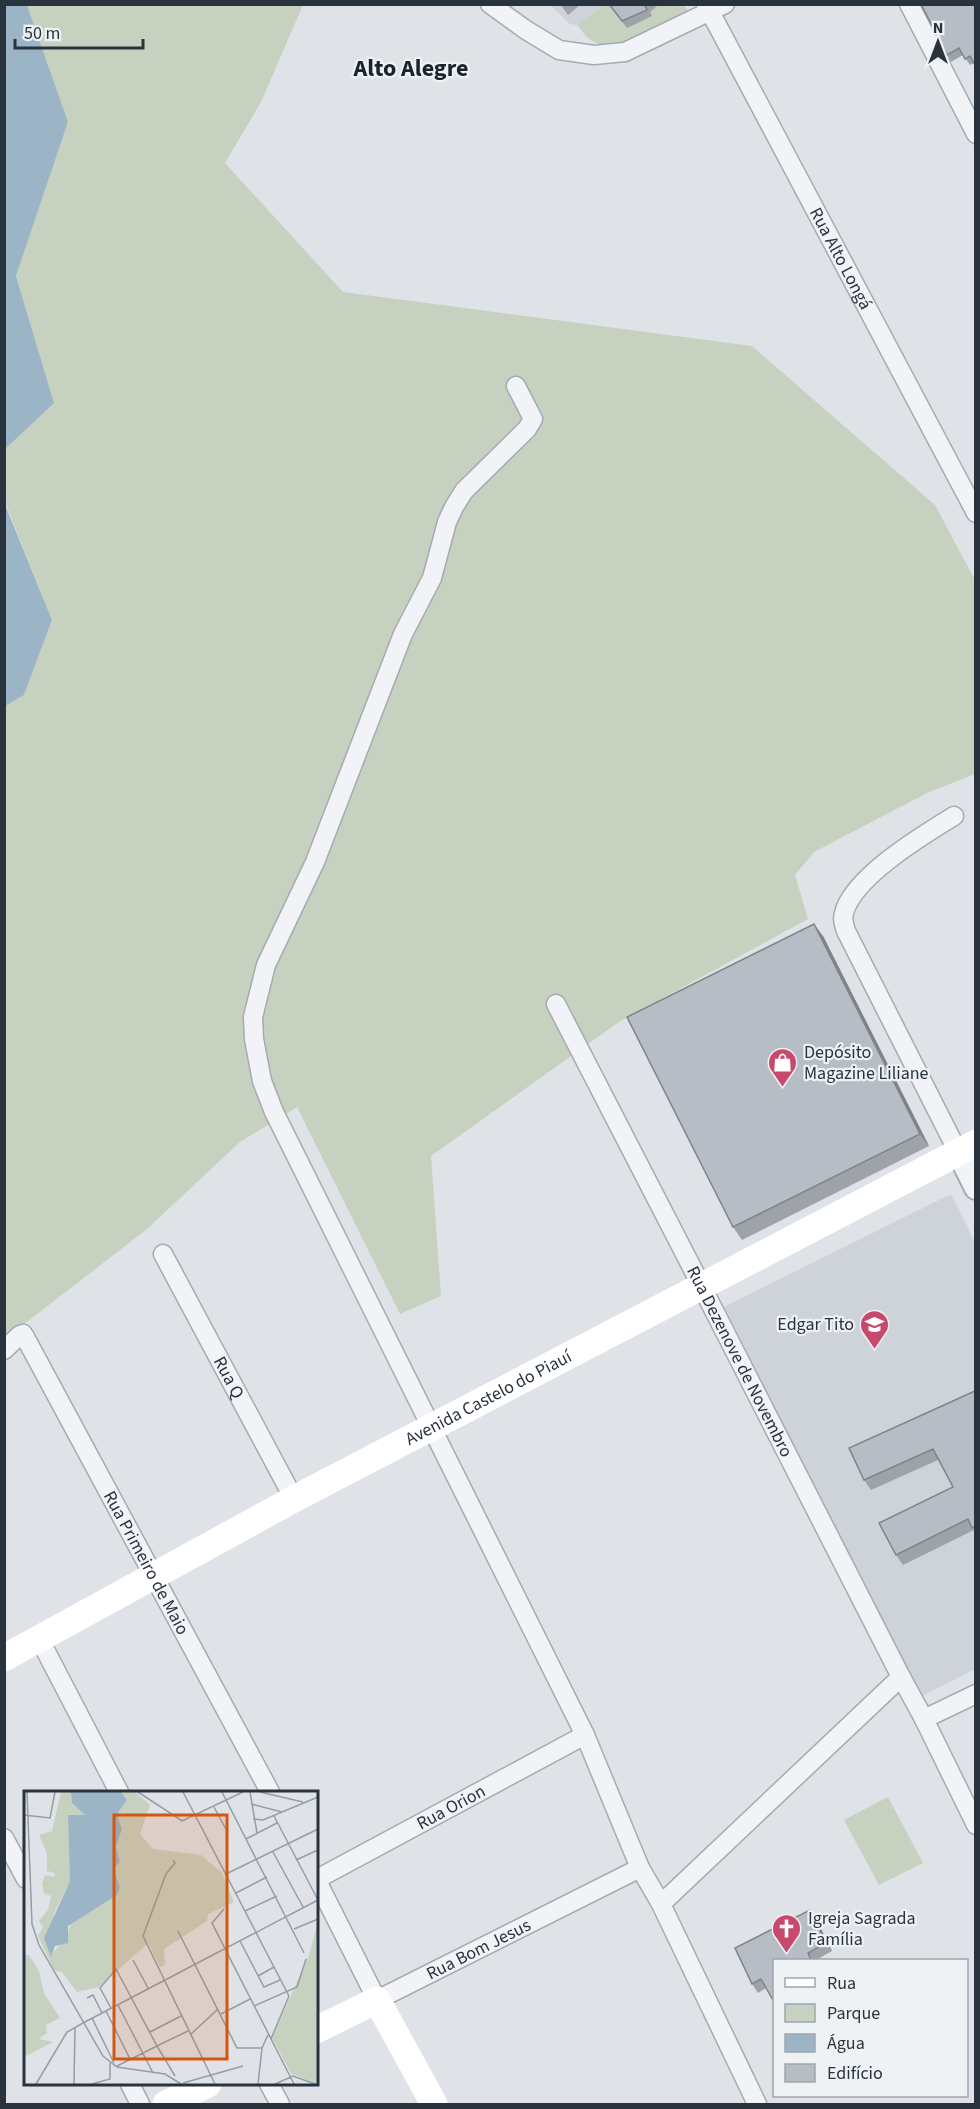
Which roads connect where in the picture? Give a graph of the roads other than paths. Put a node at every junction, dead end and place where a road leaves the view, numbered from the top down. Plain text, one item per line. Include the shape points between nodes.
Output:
1 (490, 4) edge
2 (909, 4) edge
3 (714, 7) edge
4 (975, 134) edge
5 (516, 386) dead end
6 (975, 512) edge
7 (954, 816) dead end
8 (556, 1004) dead end
9 (967, 1148) edge
10 (975, 1188) edge
11 (163, 1254) dead end
12 (702, 1287) junction
13 (4, 1350) edge
14 (433, 1426) junction
15 (294, 1499) junction
16 (154, 1577) junction
17 (40, 1640) junction
18 (4, 1658) edge
19 (901, 1677) junction
20 (975, 1694) edge
21 (924, 1719) junction
22 (585, 1735) junction
23 (118, 1791) edge
24 (269, 1791) edge
25 (975, 1825) edge
26 (4, 1838) edge
27 (640, 1868) junction
28 (24, 1875) edge
29 (318, 1878) edge
30 (318, 1881) edge
31 (661, 1904) junction
32 (377, 2000) junction
33 (318, 2029) edge
34 (130, 2085) edge
35 (206, 2085) edge
36 (270, 2085) edge
37 (140, 2104) edge
38 (166, 2104) edge
39 (280, 2104) edge
40 (434, 2104) edge
41 (757, 2104) edge

1 - 3 street via 559,50 594,55 625,52
2 - 4 street
3 - 6 street, Rua Alto Longá
5 - 14 street via 533,419 464,491 454,507 432,578 403,634 315,862 266,965 253,1017 259,1069 274,1112
7 - 9 street via 877,870 846,906 843,920
8 - 12 street, Rua Dezenove de Novembro
9 - 10 street
9 - 12 main road, Avenida Castelo do Piauí
11 - 15 street, Rua Q
12 - 14 main road, Avenida Castelo do Piauí
12 - 19 street, Rua Dezenove de Novembro
13 - 16 street, Rua Primeiro de Maio via 21,1334 25,1336
14 - 15 main road, Avenida Castelo do Piauí
14 - 22 street
15 - 16 main road, Avenida Castelo do Piauí
16 - 17 main road, Avenida Castelo do Piauí
16 - 24 street, Rua Primeiro de Maio
17 - 18 main road, Avenida Castelo do Piauí
17 - 23 street
19 - 21 street, Rua Dezenove de Novembro
19 - 31 street
20 - 21 street
21 - 25 street, Rua Dezenove de Novembro
22 - 27 street
22 - 29 street, Rua Orion
26 - 28 street
27 - 31 street
27 - 32 street, Rua Bom Jesus
30 - 32 street
31 - 41 street
32 - 33 main road, Rua Bom Jesus
32 - 40 main road
34 - 37 street
35 - 38 main road
36 - 39 street

